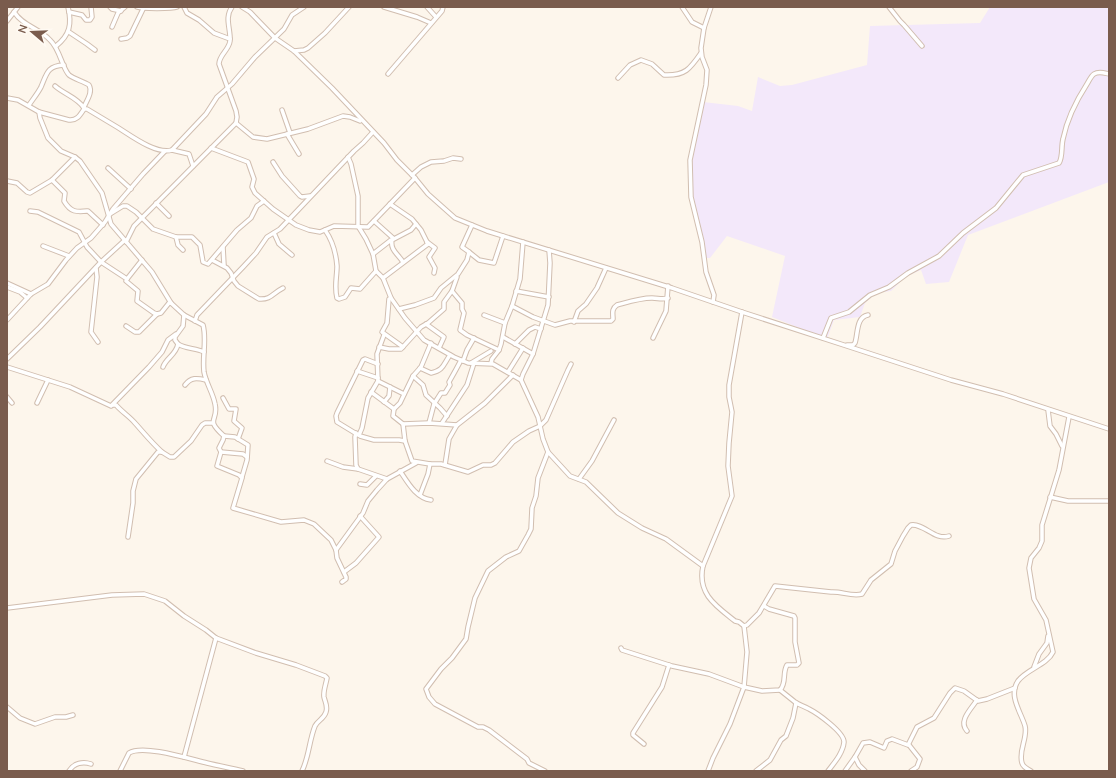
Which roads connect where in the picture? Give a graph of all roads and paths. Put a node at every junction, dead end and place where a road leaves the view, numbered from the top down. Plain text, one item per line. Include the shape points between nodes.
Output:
1 (18, 7) edge
2 (68, 7) edge
3 (91, 7) edge
4 (110, 7) edge
5 (125, 7) edge
6 (137, 7) edge
7 (177, 7) edge
8 (184, 7) edge
9 (232, 7) edge
10 (242, 7) edge
11 (304, 7) edge
12 (348, 7) edge
13 (384, 7) edge
14 (426, 7) edge
15 (443, 7) edge
16 (682, 7) edge
17 (711, 7) edge
18 (889, 7) edge
19 (143, 8) edge
20 (121, 11) junction
21 (14, 12) junction
22 (69, 12) junction
23 (436, 17) junction
24 (7, 21) edge
25 (431, 23) junction
26 (112, 27) dead end
27 (704, 28) junction
28 (69, 32) junction
29 (275, 38) junction
30 (121, 39) dead end
31 (230, 39) junction
32 (56, 46) junction
33 (922, 46) dead end
34 (95, 50) dead end
35 (294, 51) junction
36 (701, 53) junction
37 (64, 65) junction
38 (388, 74) dead end
39 (1109, 74) edge
40 (618, 78) dead end
41 (55, 86) dead end
42 (227, 87) junction
43 (7, 98) edge
44 (29, 105) junction
45 (84, 108) junction
46 (282, 110) dead end
47 (40, 112) junction
48 (236, 122) junction
49 (363, 122) junction
50 (373, 132) junction
51 (288, 134) junction
52 (211, 148) junction
53 (172, 150) junction
54 (165, 152) junction
55 (299, 154) dead end
56 (75, 157) junction
57 (348, 157) junction
58 (462, 159) dead end
59 (273, 162) dead end
60 (193, 166) junction
61 (108, 168) dead end
62 (414, 176) junction
63 (52, 180) junction
64 (7, 181) edge
65 (131, 189) junction
66 (311, 195) junction
67 (264, 201) junction
68 (156, 203) junction
69 (390, 204) junction
70 (30, 211) dead end
71 (109, 215) junction
72 (170, 216) dead end
73 (141, 219) junction
74 (288, 220) junction
75 (374, 221) junction
76 (416, 224) junction
77 (103, 225) junction
78 (472, 225) junction
79 (358, 226) junction
80 (326, 230) junction
81 (274, 233) junction
82 (503, 236) junction
83 (176, 237) junction
84 (393, 239) junction
85 (125, 241) junction
86 (427, 242) junction
87 (523, 242) junction
88 (85, 243) junction
89 (43, 246) dead end
90 (223, 246) junction
91 (182, 250) dead end
92 (548, 250) junction
93 (468, 252) junction
94 (373, 254) junction
95 (292, 255) dead end
96 (69, 256) junction
97 (142, 260) junction
98 (212, 260) junction
99 (101, 262) junction
100 (403, 262) junction
101 (224, 265) junction
102 (96, 268) junction
103 (606, 268) junction
104 (376, 271) junction
105 (434, 272) dead end
106 (231, 273) junction
107 (236, 274) junction
108 (457, 275) junction
109 (232, 278) junction
110 (383, 278) junction
111 (127, 279) junction
112 (7, 283) edge
113 (668, 286) junction
114 (7, 288) edge
115 (283, 288) dead end
116 (452, 291) junction
117 (516, 291) junction
118 (32, 294) junction
119 (549, 297) junction
120 (27, 298) junction
121 (391, 298) junction
122 (668, 298) junction
123 (171, 302) junction
124 (713, 302) junction
125 (512, 306) junction
126 (399, 309) junction
127 (742, 312) junction
128 (157, 314) junction
129 (184, 315) junction
130 (484, 315) dead end
131 (868, 315) dead end
132 (195, 319) junction
133 (7, 320) edge
134 (543, 322) junction
135 (574, 322) junction
136 (505, 323) junction
137 (426, 324) junction
138 (126, 326) dead end
139 (541, 329) junction
140 (417, 331) junction
141 (176, 334) junction
142 (384, 335) junction
143 (503, 337) junction
144 (474, 338) junction
145 (653, 338) dead end
146 (823, 338) junction
147 (98, 342) dead end
148 (431, 343) junction
149 (178, 344) junction
150 (515, 344) junction
151 (844, 345) junction
152 (380, 347) junction
153 (403, 347) junction
154 (439, 348) junction
155 (523, 348) junction
156 (499, 350) junction
157 (491, 351) dead end
158 (204, 352) junction
159 (533, 354) junction
160 (450, 355) junction
161 (7, 359) edge
162 (462, 361) junction
163 (472, 363) junction
164 (491, 363) junction
165 (378, 364) junction
166 (571, 364) dead end
167 (7, 367) edge
168 (162, 367) dead end
169 (420, 368) junction
170 (357, 371) junction
171 (508, 372) junction
172 (512, 375) junction
173 (413, 376) junction
174 (48, 380) junction
175 (206, 380) junction
176 (378, 380) junction
177 (522, 380) junction
178 (185, 385) dead end
179 (390, 387) junction
180 (372, 392) junction
181 (404, 394) junction
182 (7, 397) edge
183 (223, 398) dead end
184 (384, 402) junction
185 (12, 403) dead end
186 (36, 403) dead end
187 (113, 404) junction
188 (434, 404) junction
189 (394, 409) junction
190 (1048, 410) junction
191 (447, 416) junction
192 (1069, 417) junction
193 (614, 420) dead end
194 (212, 423) junction
195 (429, 423) junction
196 (442, 423) junction
197 (403, 424) junction
198 (457, 424) junction
199 (540, 426) junction
200 (1109, 429) edge
201 (357, 434) junction
202 (224, 436) junction
203 (238, 439) junction
204 (405, 441) junction
205 (1063, 447) junction
206 (162, 452) junction
207 (221, 452) junction
208 (548, 452) junction
209 (247, 457) junction
210 (328, 460) dead end
211 (416, 463) junction
212 (430, 464) junction
213 (445, 465) junction
214 (358, 469) junction
215 (400, 471) junction
216 (376, 476) junction
217 (242, 478) junction
218 (387, 479) junction
219 (579, 479) junction
220 (360, 484) dead end
221 (420, 495) junction
222 (1050, 497) junction
223 (431, 500) dead end
224 (1109, 501) edge
225 (360, 516) junction
226 (949, 536) dead end
227 (128, 537) dead end
228 (336, 550) junction
229 (703, 566) junction
230 (344, 572) junction
231 (342, 582) dead end
232 (764, 606) junction
233 (7, 608) edge
234 (744, 626) junction
235 (1048, 627) junction
236 (216, 638) junction
237 (621, 648) dead end
238 (670, 665) junction
239 (1034, 667) junction
240 (744, 687) junction
241 (1015, 688) junction
242 (780, 690) junction
243 (977, 700) junction
244 (796, 702) junction
245 (7, 706) edge
246 (73, 715) dead end
247 (967, 731) dead end
248 (644, 744) dead end
249 (909, 745) junction
250 (184, 757) junction
251 (855, 757) junction
252 (91, 764) dead end
253 (70, 771) edge
254 (120, 771) edge
255 (243, 771) edge
256 (302, 771) edge
257 (545, 771) edge
258 (708, 771) edge
259 (756, 771) edge
260 (828, 771) edge
261 (845, 771) edge
262 (865, 771) edge
263 (911, 771) edge
264 (1031, 771) edge

1 - 21 street
2 - 22 street
3 - 22 street via 93,15 90,20 86,20 82,14
4 - 20 street
5 - 20 street
6 - 19 street
7 - 19 street
8 - 31 street via 214,33
9 - 31 street via 228,16
10 - 29 street
11 - 29 street via 292,15
12 - 35 street via 308,48
13 - 25 street
14 - 23 street
15 - 23 street
16 - 27 street via 692,22
17 - 27 street
18 - 33 street
19 - 30 street via 130,36
20 - 26 street
21 - 24 street
21 - 32 street via 23,22 45,35
22 - 28 street
23 - 25 street
25 - 38 street
27 - 36 street
28 - 32 street
28 - 34 street
29 - 35 street
29 - 42 street
31 - 42 street via 219,60
32 - 37 street
35 - 49 street
36 - 40 street via 686,71 664,75 652,64 641,60 630,65
36 - 124 street via 708,76 690,160 691,197 706,272 714,295
37 - 44 street via 54,66 49,70
37 - 45 street via 70,75 90,87
39 - 146 street via 1093,74 1079,95 1065,131 1062,158 1059,163 1023,175 996,208 963,233 939,256 889,287 870,295 849,312 831,318
41 - 45 street
42 - 48 street via 237,117
42 - 53 street
43 - 44 street
44 - 47 street
45 - 47 street via 77,118 72,120
45 - 54 street via 135,140
46 - 51 street
47 - 56 street via 48,138 60,150
48 - 51 street via 253,137 267,139
48 - 52 street
49 - 50 street
49 - 51 street via 343,116
50 - 57 street
50 - 62 street
51 - 55 street
52 - 60 street
52 - 67 street via 248,162 254,178 252,187
53 - 54 street
53 - 60 street via 189,154
54 - 65 street
56 - 63 street
56 - 71 street via 102,193
57 - 66 street
57 - 79 street via 358,196
58 - 62 street via 431,162 421,167
59 - 66 street via 300,196
60 - 68 street
61 - 65 street
62 - 69 street
62 - 78 street via 428,194 453,217
63 - 64 street via 28,193 17,183
63 - 77 street via 65,194 64,201 71,209 88,211
65 - 71 street
66 - 74 street
67 - 74 street
67 - 90 street
68 - 72 street
68 - 73 street
69 - 75 street
69 - 76 street
70 - 88 street via 80,232
71 - 73 street via 125,205
71 - 77 street
71 - 85 street via 111,224
73 - 83 street via 153,230
73 - 85 street
74 - 80 street via 309,230
74 - 81 street
75 - 79 street via 368,227
75 - 84 street
76 - 84 street via 411,230
76 - 86 street
77 - 88 street
78 - 82 street
78 - 93 street via 462,246
79 - 80 street via 334,226
79 - 94 street
80 - 104 street via 336,261 337,298 344,297 351,288 360,289
81 - 95 street via 279,244
81 - 107 street via 265,239 256,253
82 - 87 street
82 - 93 street via 494,263 478,260
83 - 91 street
83 - 98 street via 192,237 200,246 203,262 208,264
84 - 94 street
84 - 100 street via 393,249
85 - 97 street
85 - 99 street
86 - 100 street
86 - 105 street via 435,247 429,257 435,268
87 - 92 street
87 - 117 street via 521,272
88 - 96 street
88 - 99 street
89 - 96 street
90 - 98 street
90 - 101 street
92 - 103 street
92 - 119 street
93 - 108 street via 467,260
94 - 104 street
96 - 118 street via 48,284
97 - 111 street
97 - 123 street
98 - 101 street
99 - 102 street
99 - 111 street
100 - 110 street
101 - 106 street
102 - 147 street via 91,332
102 - 161 street
103 - 113 street
103 - 135 street via 597,288 578,311
104 - 110 street
106 - 107 street
106 - 109 street
107 - 109 street
108 - 116 street
108 - 126 street via 431,300
109 - 115 street via 241,289 259,300 271,298
109 - 132 street
110 - 121 street
111 - 128 street via 126,281 138,291 137,301
112 - 118 street
113 - 122 street
113 - 124 street
114 - 120 street via 20,292
116 - 137 street via 445,301 444,309
116 - 144 street via 462,303 464,314 460,330
117 - 119 street
117 - 125 street
118 - 120 street
119 - 134 street
120 - 133 street
121 - 126 street
121 - 142 street via 387,323 382,332
122 - 135 street via 646,298 617,305 612,311 611,321
122 - 145 street via 666,311
123 - 128 street
123 - 129 street
124 - 127 street
125 - 134 street
125 - 136 street
126 - 140 street
127 - 146 street
127 - 229 street via 729,384 732,412 728,466 732,496
128 - 138 street via 139,332
129 - 132 street
129 - 141 street via 183,326
130 - 136 street
131 - 151 street via 861,319 855,343
132 - 158 street via 204,326
134 - 135 street via 555,325
134 - 139 street
136 - 143 street
137 - 140 street
137 - 154 street via 443,336
139 - 150 street via 534,327
139 - 159 street
140 - 148 street via 424,340
140 - 153 street
141 - 149 street
141 - 187 street
142 - 152 street
142 - 153 street via 391,337
143 - 150 street
143 - 156 street
144 - 156 street
144 - 162 street
146 - 151 street
148 - 154 street
148 - 169 street
149 - 158 street
149 - 168 street via 177,349
150 - 155 street
151 - 190 street
152 - 153 street
152 - 165 street via 377,354
154 - 160 street
155 - 159 street
155 - 171 street
156 - 164 street
157 - 163 street
158 - 175 street
159 - 177 street
160 - 162 street
160 - 169 street via 437,372 431,374
162 - 163 street
162 - 188 street via 449,382 448,390 440,393
163 - 164 street
163 - 191 street via 467,385
164 - 171 street
165 - 170 street via 365,359
165 - 176 street
166 - 199 street via 548,416
167 - 174 street
169 - 173 street
170 - 176 street
170 - 201 street via 336,416 337,422
171 - 172 street
172 - 177 street
172 - 198 street via 485,403
173 - 181 street
173 - 188 street via 423,385 425,393
174 - 186 street
174 - 187 street via 70,387 108,406
175 - 178 street via 193,379
175 - 194 street via 215,400 216,408
176 - 179 street
176 - 180 street
177 - 199 street
179 - 181 street
179 - 184 street via 389,396
180 - 184 street
180 - 201 street via 368,398 362,428
181 - 189 street
182 - 185 street
183 - 203 street via 229,408 236,409 234,421 242,428
184 - 189 street
187 - 206 street
188 - 191 street
188 - 195 street
189 - 197 street via 393,416
190 - 192 street
190 - 205 street via 1050,426
191 - 196 street
192 - 200 street
192 - 205 street
193 - 219 street
194 - 202 street
194 - 206 street via 202,425 191,441 174,457 170,458
195 - 196 street
195 - 197 street
196 - 198 street
197 - 204 street
198 - 213 street via 449,439
199 - 208 street
199 - 213 street via 513,442 491,465 483,465 468,472
201 - 204 street via 378,441
201 - 214 street via 355,437
202 - 203 street
202 - 207 street via 219,448
203 - 209 street via 248,446
204 - 211 street via 410,460
205 - 222 street
206 - 227 street via 158,452 136,479
207 - 209 street via 243,454
207 - 217 street via 217,466
208 - 219 street via 570,476
208 - 257 street via 538,478 531,530 519,551 506,557 488,571 475,598 466,639 426,689 435,704 477,727 489,730 529,763
209 - 217 street
210 - 214 street via 343,467
211 - 212 street
211 - 215 street
212 - 213 street
212 - 221 street
214 - 216 street
215 - 218 street
215 - 221 street via 411,488
216 - 218 street
216 - 220 street via 367,485
217 - 228 street via 234,508 281,522 310,522 319,528
218 - 225 street
219 - 229 street via 590,485 618,513 634,524 666,539
221 - 223 street
222 - 224 street
222 - 235 street via 1042,524 1042,541 1031,558 1029,568 1034,599
225 - 228 street
225 - 230 street via 379,537
226 - 232 street via 943,537 911,525 889,566 871,580 861,595 777,586
228 - 230 street
229 - 234 street via 702,583 707,596
230 - 231 street via 346,578
232 - 234 street
232 - 242 street via 795,618 795,642 799,663 787,665 784,670 784,686
233 - 236 street via 112,595 144,594 165,601
234 - 240 street via 747,652
235 - 239 street via 1047,642
235 - 239 street via 1053,653 1047,660
236 - 250 street
236 - 256 street via 326,677 326,713 315,726
237 - 238 street via 626,652
238 - 240 street via 704,673
238 - 248 street via 662,687 633,733
239 - 241 street via 1018,681
240 - 242 street via 762,691
240 - 258 street
241 - 243 street via 987,700
241 - 264 street via 1015,700 1025,730 1022,762 1024,767
242 - 244 street
243 - 247 street via 964,720
243 - 249 street via 955,688 934,718 917,727
244 - 259 street via 786,736 770,760
244 - 260 street via 823,718 843,738 840,753
245 - 246 street via 20,718 35,724 55,717
249 - 251 street via 892,739 884,748 866,742
249 - 263 street via 920,759
250 - 254 street via 152,750 132,751 129,752
250 - 255 street
251 - 261 street
251 - 262 street
252 - 253 street via 82,763

